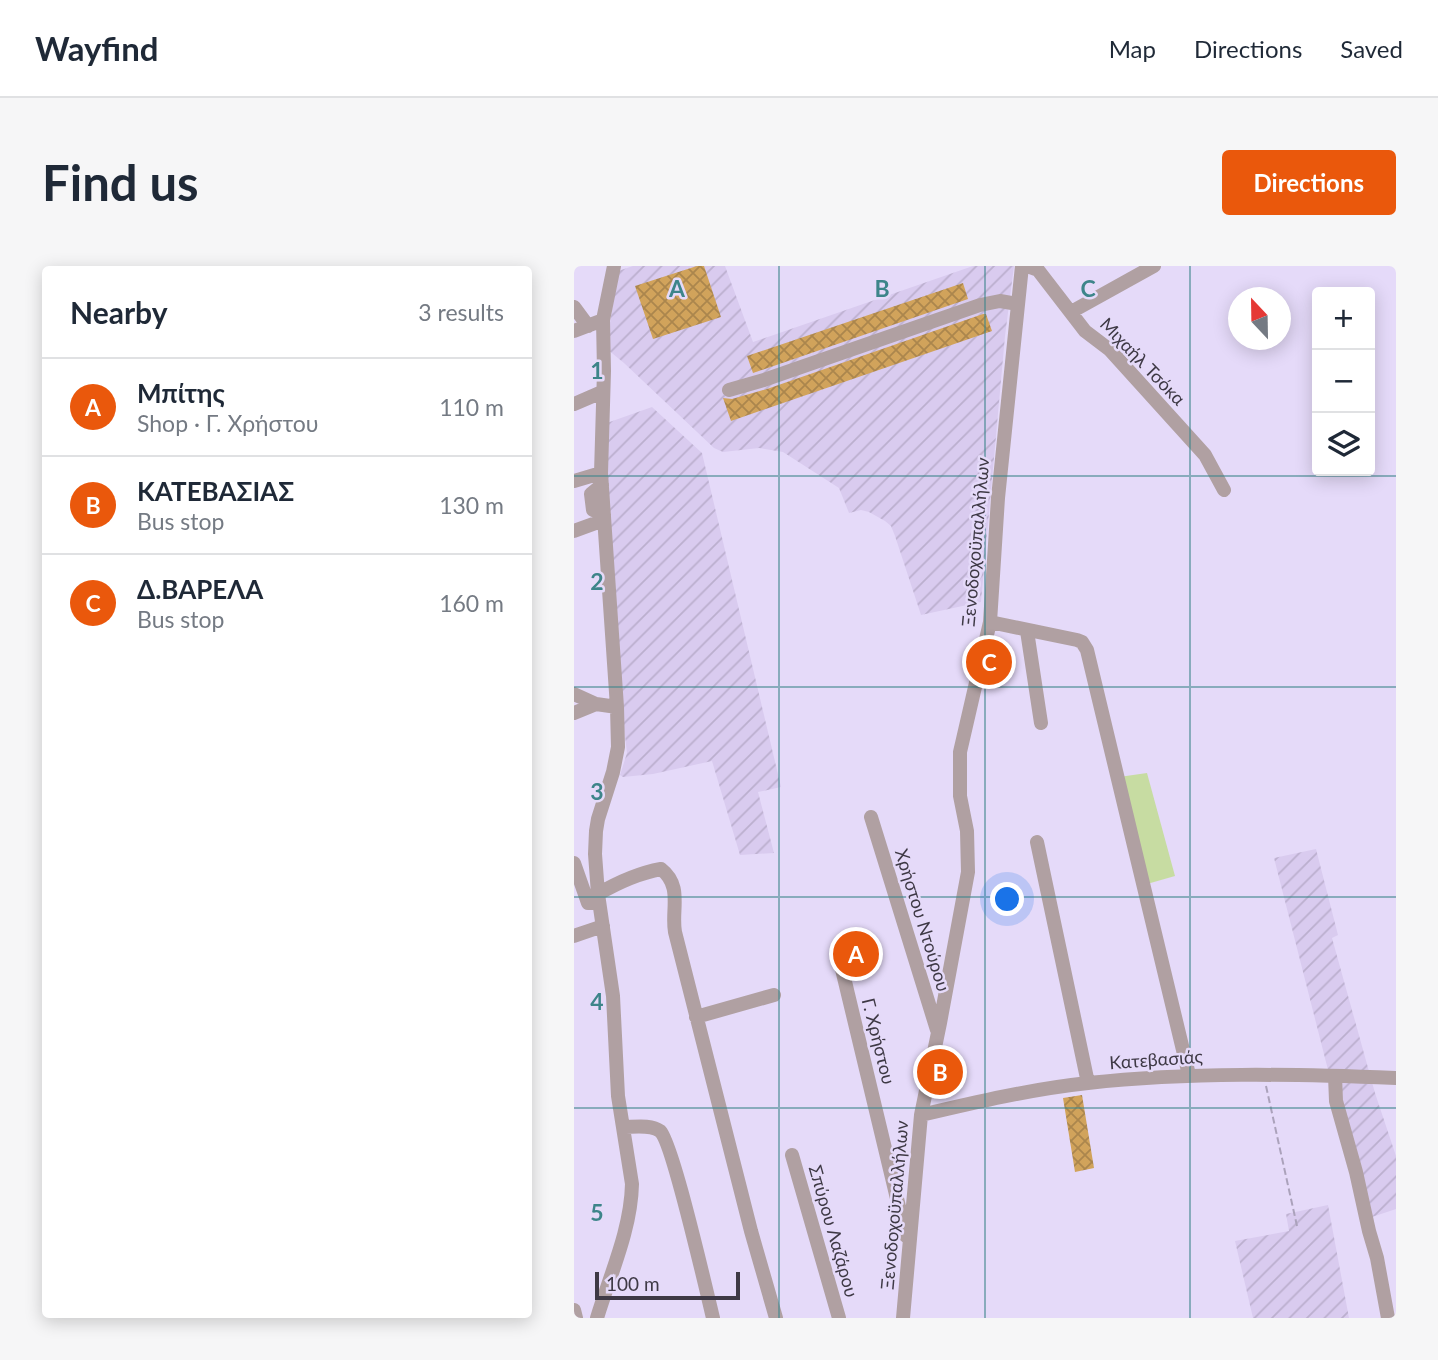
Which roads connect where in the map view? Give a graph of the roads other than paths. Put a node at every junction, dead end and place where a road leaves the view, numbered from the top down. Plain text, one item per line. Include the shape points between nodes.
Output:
1 (614, 266) edge
2 (1022, 266) edge
3 (1154, 266) edge
4 (1037, 267) edge
5 (1018, 304) junction
6 (574, 307) edge
7 (1071, 312) junction
8 (603, 320) junction
9 (581, 328) edge
10 (729, 390) dead end
11 (602, 392) junction
12 (574, 404) edge
13 (601, 479) junction
14 (574, 481) edge
15 (1224, 489) dead end
16 (604, 518) junction
17 (574, 531) edge
18 (990, 622) junction
19 (1027, 631) junction
20 (574, 694) edge
21 (596, 704) junction
22 (617, 707) junction
23 (574, 713) edge
24 (1041, 723) dead end
25 (871, 817) dead end
26 (1037, 842) dead end
27 (574, 863) edge
28 (599, 898) junction
29 (603, 926) junction
30 (574, 936) edge
31 (841, 965) dead end
32 (774, 995) dead end
33 (696, 1017) junction
34 (938, 1034) junction
35 (1189, 1075) junction
36 (1335, 1076) junction
37 (1396, 1078) edge
38 (1088, 1083) junction
39 (921, 1115) junction
40 (623, 1127) junction
41 (792, 1155) dead end
42 (909, 1248) junction
43 (574, 1310) edge
44 (576, 1318) edge
45 (597, 1318) edge
46 (713, 1318) edge
47 (776, 1318) edge
48 (839, 1318) edge
49 (903, 1318) edge
50 (1388, 1318) edge

1 - 8 street
2 - 5 street, Ξενοδοχοϋπαλλήλων
3 - 7 street
4 - 7 street, Μιχαήλ Τσόκα
5 - 10 street via 980,305
5 - 18 street, Ξενοδοχοϋπαλλήλων
6 - 9 street
7 - 15 street, Μιχαήλ Τσόκα via 1205,455
8 - 9 street
8 - 11 street
11 - 12 street
11 - 13 street
13 - 14 street
13 - 16 street
16 - 17 street
16 - 22 street
18 - 19 street
18 - 34 street, Ξενοδοχοϋπαλλήλων via 960,752 968,872
19 - 24 street
19 - 35 street via 1077,640 1087,650
20 - 21 street
21 - 22 street
21 - 23 street
22 - 28 street via 616,759 596,831
25 - 34 street, Χρήστου Ντούρου
26 - 38 street
27 - 28 street via 588,903
28 - 29 street
28 - 33 street via 625,880 653,870 667,873 675,891 673,921
29 - 30 street
29 - 40 street
31 - 42 street, Γ. Χρήστου
32 - 33 street
33 - 47 street
34 - 39 street, Ξενοδοχοϋπαλλήλων
35 - 36 street, Κατεβασιάς
35 - 38 street, Κατεβασιάς
36 - 37 street, Κατεβασιάς
36 - 50 street via 1336,1101
38 - 39 street, Κατεβασιάς
39 - 42 street, Ξενοδοχοϋπαλλήλων
40 - 45 street via 632,1197
40 - 46 street via 654,1128 664,1135
41 - 48 street, Σπύρου Λαζάρου
42 - 49 street, Ξενοδοχοϋπαλλήλων
43 - 44 street

